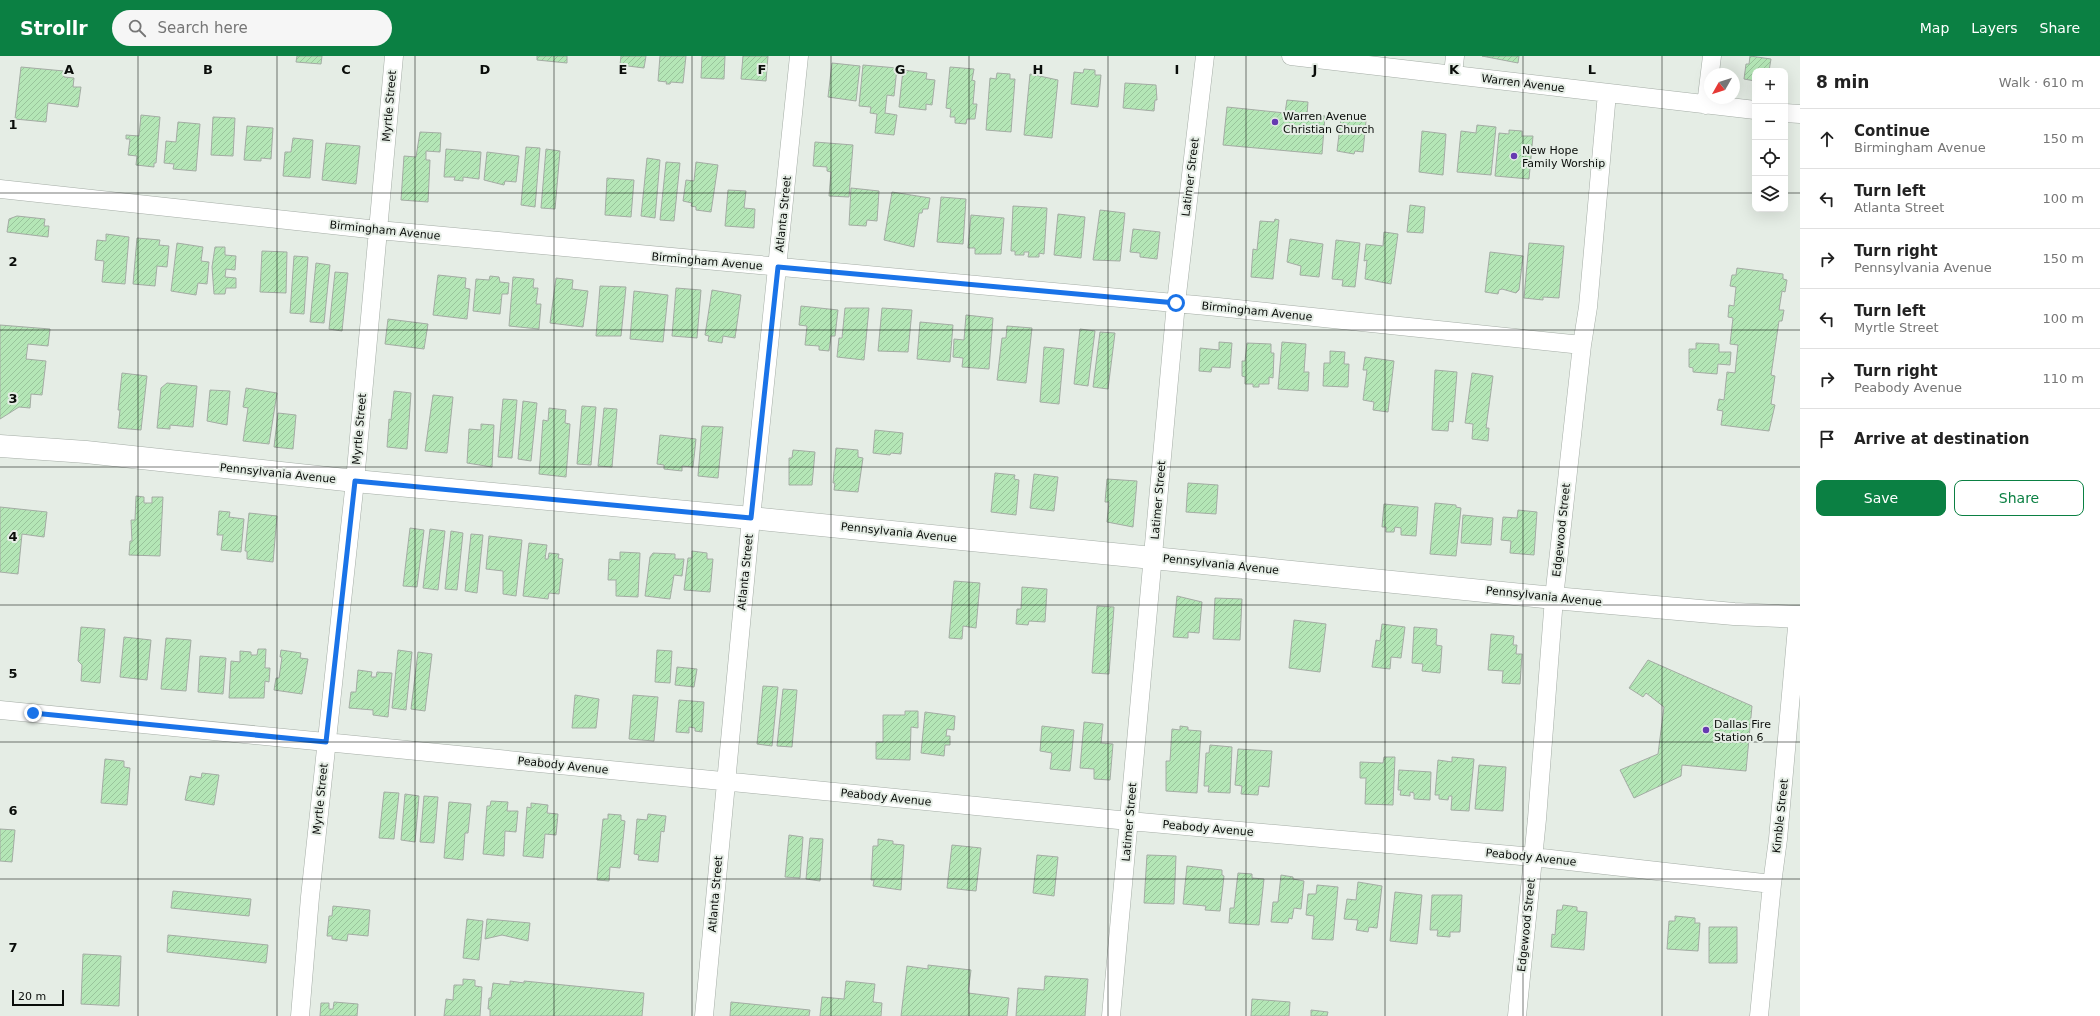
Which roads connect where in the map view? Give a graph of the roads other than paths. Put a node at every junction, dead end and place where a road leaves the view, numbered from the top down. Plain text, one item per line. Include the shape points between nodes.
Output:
1 (394, 56) edge
2 (799, 56) edge
3 (1205, 56) edge
4 (1291, 56) edge
5 (1455, 56) edge
6 (1712, 56) edge
7 (1453, 74) junction
8 (1607, 93) junction
9 (1706, 105) junction
10 (1752, 110) edge
11 (1788, 113) edge
12 (1800, 114) edge
13 (0, 189) edge
14 (378, 230) junction
15 (778, 267) junction
16 (1176, 303) junction
17 (1582, 345) junction
18 (0, 446) edge
19 (355, 481) junction
20 (751, 518) junction
21 (1153, 557) junction
22 (1554, 598) junction
23 (1799, 616) edge
24 (0, 710) edge
25 (326, 742) junction
26 (726, 782) junction
27 (1129, 821) junction
28 (1533, 857) junction
29 (1772, 884) junction
30 (300, 1016) edge
31 (704, 1016) edge
32 (1111, 1016) edge
33 (1517, 1016) edge
34 (1759, 1016) edge

1 - 14 street, Myrtle Street
2 - 15 street, Atlanta Street
3 - 16 street, Latimer Street
4 - 7 street, Warren Avenue
5 - 7 street
6 - 9 street
7 - 8 street, Warren Avenue
8 - 9 street, Warren Avenue
8 - 17 street, Edgewood Street via 1588,307
9 - 10 street, Warren Avenue
11 - 12 street
13 - 14 street, Birmingham Avenue
14 - 15 street, Birmingham Avenue
14 - 19 street, Myrtle Street
15 - 16 street, Birmingham Avenue
15 - 20 street, Atlanta Street
16 - 17 street, Birmingham Avenue
16 - 21 street, Latimer Street
17 - 22 street, Edgewood Street
18 - 19 street, Pennsylvania Avenue via 86,452
19 - 20 street, Pennsylvania Avenue
19 - 25 street, Myrtle Street
20 - 21 street, Pennsylvania Avenue
20 - 26 street, Atlanta Street
21 - 22 street, Pennsylvania Avenue
21 - 27 street, Latimer Street
22 - 23 street, Pennsylvania Avenue via 1734,614
22 - 28 street, Edgewood Street
23 - 29 street, Kimble Street
24 - 25 street, Peabody Avenue
25 - 26 street, Peabody Avenue
25 - 30 street, Myrtle Street
26 - 27 street, Peabody Avenue
26 - 31 street, Atlanta Street
27 - 28 street, Peabody Avenue
27 - 32 street, Latimer Street
28 - 29 street, Peabody Avenue
28 - 33 street, Edgewood Street
29 - 34 street, Kimble Street

